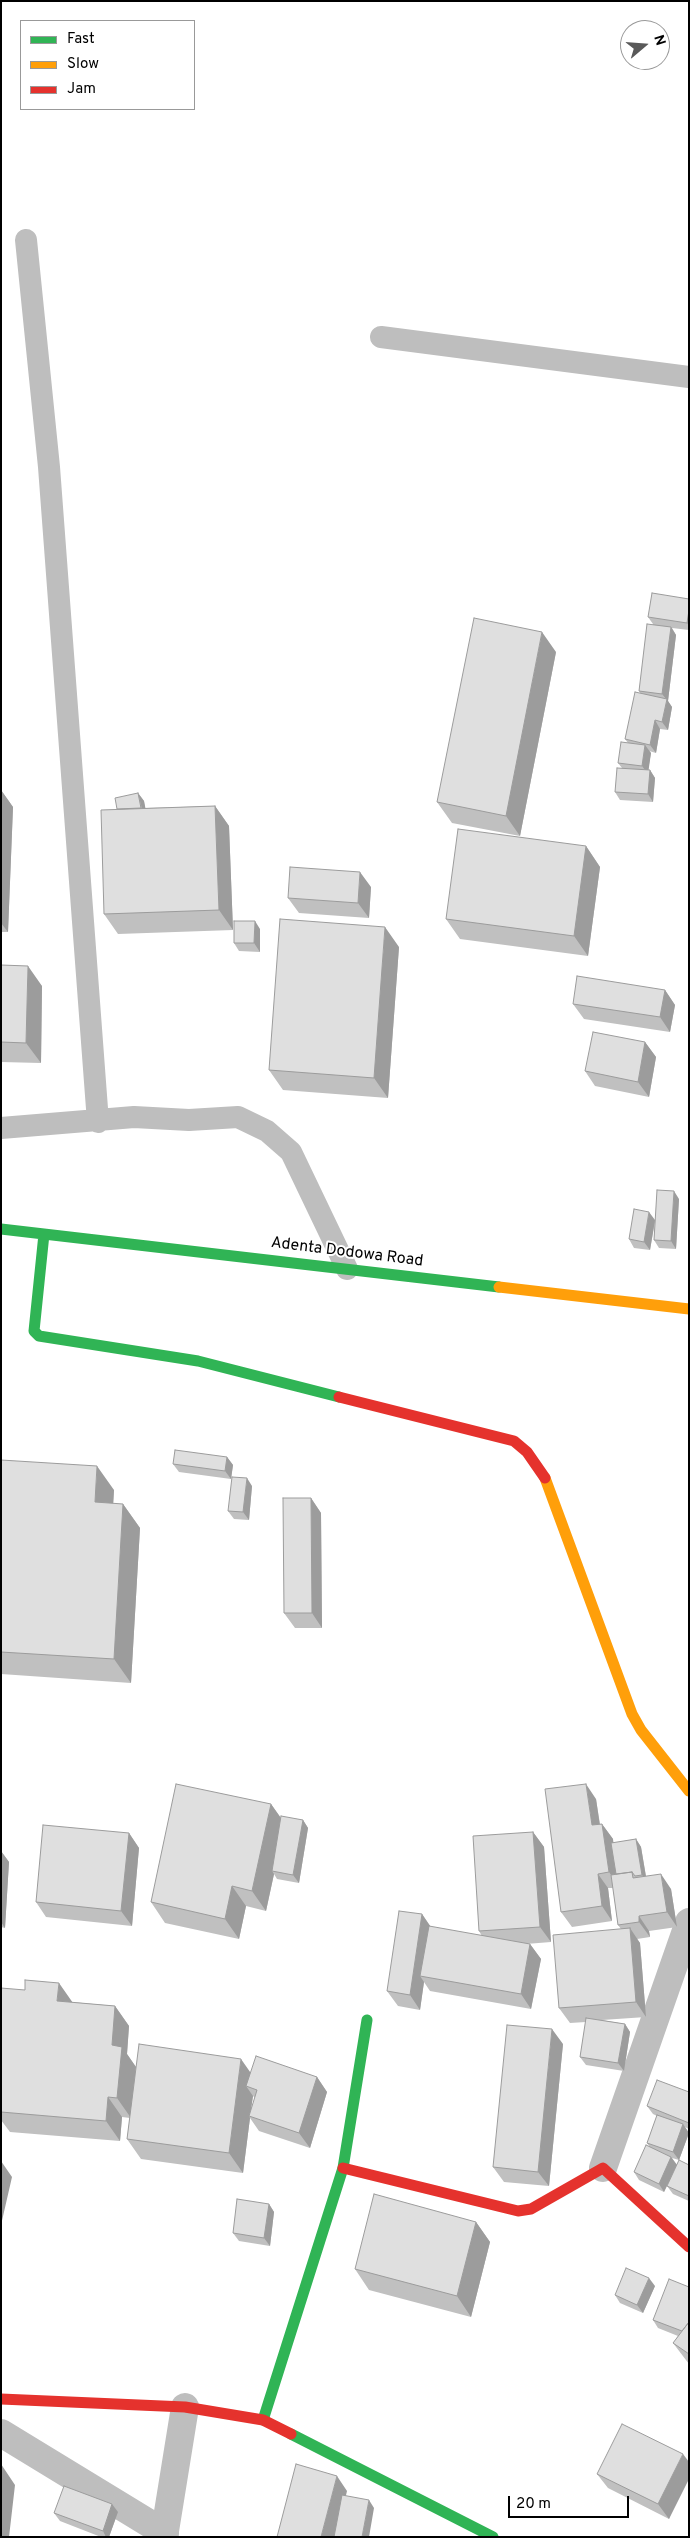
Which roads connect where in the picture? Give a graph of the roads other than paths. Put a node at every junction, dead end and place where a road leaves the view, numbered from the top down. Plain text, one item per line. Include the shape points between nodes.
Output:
1 (26, 240) dead end
2 (381, 337) dead end
3 (689, 377) edge
4 (98, 1122) junction
5 (1, 1128) edge
6 (1, 1229) edge
7 (44, 1234) junction
8 (347, 1269) junction
9 (689, 1309) edge
10 (689, 1791) edge
11 (689, 1922) edge
12 (367, 2020) dead end
13 (343, 2168) junction
14 (603, 2168) junction
15 (689, 2247) edge
16 (1, 2399) edge
17 (186, 2407) junction
18 (263, 2420) junction
19 (1, 2434) edge
20 (165, 2535) edge
21 (494, 2537) edge

1 - 4 lane via 49,467
2 - 3 lane
4 - 5 lane
4 - 8 lane via 134,1117 238,1118 267,1131 291,1152
6 - 7 street, Adenta Dodowa Road
7 - 8 street, Adenta Dodowa Road
7 - 10 street via 34,1330 39,1336 198,1362 514,1441 527,1452 543,1472 632,1714
8 - 9 street, Adenta Dodowa Road
11 - 14 street
12 - 13 street
13 - 14 street via 518,2211 531,2209
13 - 18 street
14 - 15 street
16 - 17 street
17 - 18 street
17 - 20 street
18 - 21 street
19 - 20 street

